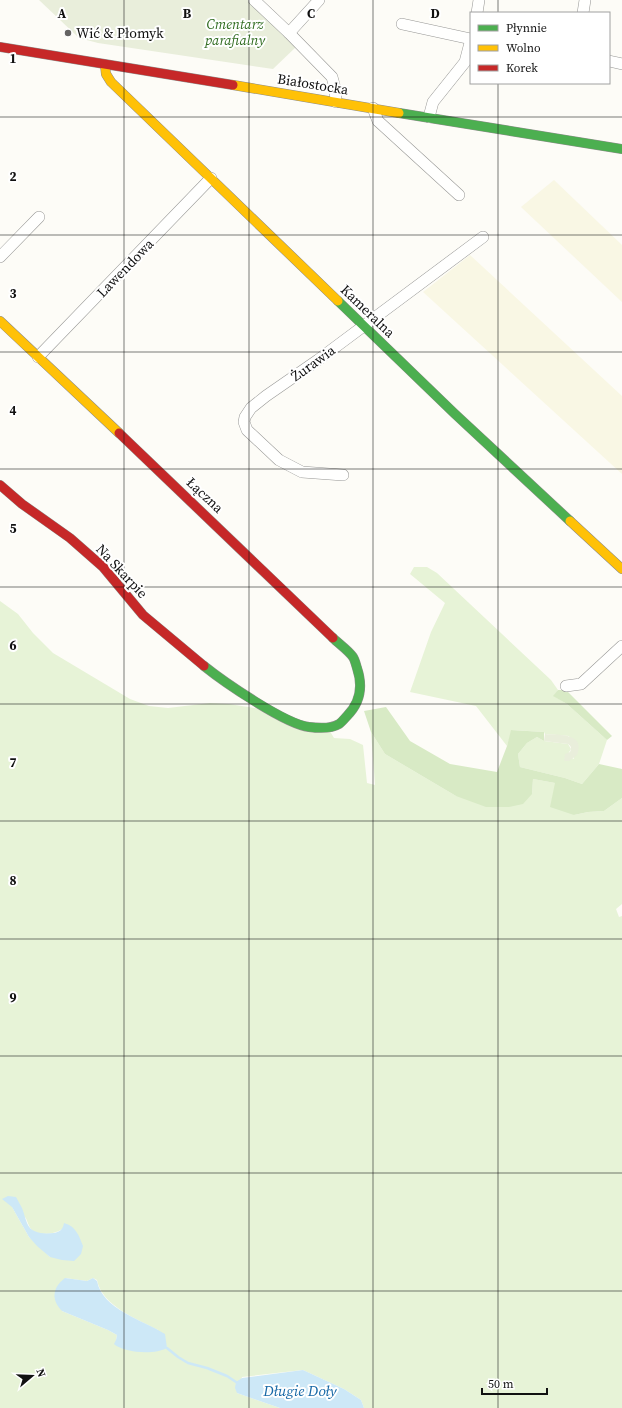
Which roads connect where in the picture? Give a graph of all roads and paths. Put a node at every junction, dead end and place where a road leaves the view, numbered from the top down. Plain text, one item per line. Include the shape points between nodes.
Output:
1 (254, 0) edge
2 (319, 0) edge
3 (479, 0) edge
4 (586, 0) edge
5 (477, 12) edge
6 (583, 12) edge
7 (402, 24) dead end
8 (289, 33) junction
9 (470, 39) edge
10 (470, 43) edge
11 (0, 47) edge
12 (610, 62) edge
13 (622, 64) edge
14 (105, 65) junction
15 (336, 102) junction
16 (373, 108) junction
17 (429, 117) junction
18 (622, 149) edge
19 (211, 178) junction
20 (459, 195) dead end
21 (39, 217) dead end
22 (484, 237) dead end
23 (0, 257) edge
24 (0, 321) edge
25 (364, 326) junction
26 (38, 357) junction
27 (343, 475) dead end
28 (0, 485) edge
29 (622, 569) edge
30 (622, 646) edge
31 (566, 686) dead end
32 (356, 705) joint

1 - 8 street
2 - 8 street
3 - 5 street
4 - 6 street
7 - 9 street
8 - 15 street via 332,77
10 - 17 street via 465,62 433,102
11 - 14 street, Białostocka
12 - 13 street
14 - 15 street, Białostocka
14 - 19 street, Kameralna via 106,74 111,82
15 - 16 street, Białostocka
16 - 17 street, Białostocka
16 - 20 street via 378,121
17 - 18 street, Białostocka
19 - 25 street, Kameralna
19 - 26 street, Lawendowa
21 - 23 street
22 - 25 street, Żurawia
24 - 26 street, Łączna
25 - 27 street, Żurawia via 266,396 251,408 244,422 247,430 279,460 302,472
25 - 29 street, Kameralna
26 - 32 street, Łączna via 353,657 361,691
28 - 32 street, Na Skarpie via 70,538 103,567 143,615 221,678 260,704 290,721 308,727 338,724
30 - 31 street via 582,684

